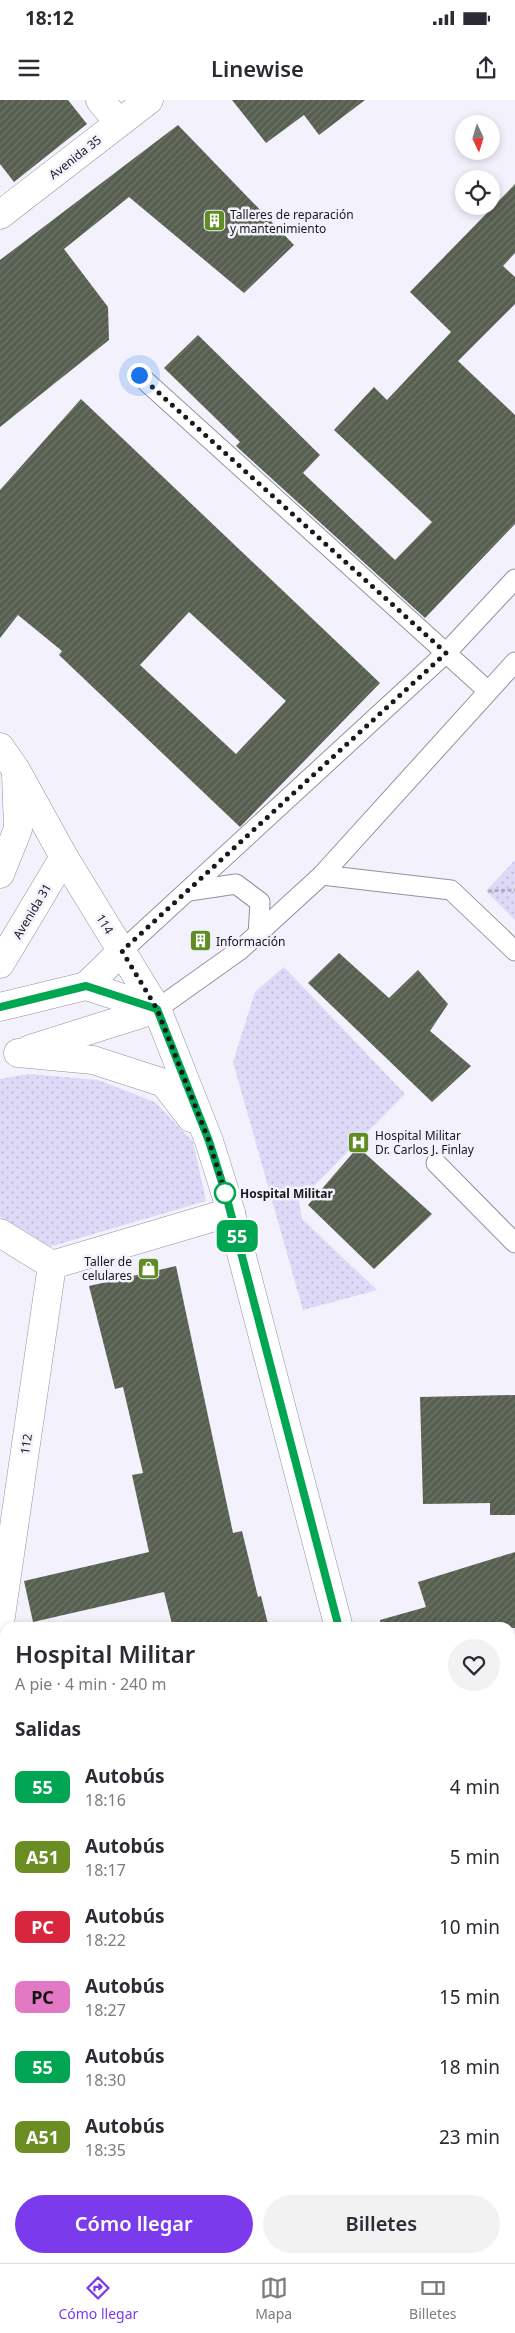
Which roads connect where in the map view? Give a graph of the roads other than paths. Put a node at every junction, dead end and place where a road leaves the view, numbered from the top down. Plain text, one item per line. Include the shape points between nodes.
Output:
1 (100, 100) edge
2 (149, 100) edge
3 (118, 123) junction
4 (0, 215) edge
5 (139, 375) dead end
6 (515, 579) edge
7 (446, 653) junction
8 (515, 662) edge
9 (488, 691) junction
10 (0, 747) edge
11 (16, 770) junction
12 (64, 857) junction
13 (0, 874) edge
14 (322, 875) junction
15 (190, 890) junction
16 (258, 935) junction
17 (122, 951) junction
18 (515, 951) edge
19 (0, 964) edge
20 (86, 986) junction
21 (0, 1007) edge
22 (157, 1009) junction
23 (9, 1055) edge
24 (209, 1141) junction
25 (436, 1163) dead end
26 (231, 1212) junction
27 (0, 1233) edge
28 (515, 1243) edge
29 (52, 1265) junction
30 (0, 1622) edge
31 (337, 1622) edge

1 - 3 main road
2 - 3 main road, Avenida 35
3 - 4 main road, Avenida 35
5 - 7 lane
6 - 7 lane
7 - 9 lane
7 - 15 lane
8 - 9 lane
9 - 14 lane
10 - 11 main road, 114
11 - 12 main road, 114
11 - 13 main road via 18,829
12 - 17 main road, 114
12 - 19 main road, Avenida 31
14 - 16 lane
14 - 18 lane via 451,890
15 - 16 lane via 236,884 260,902
15 - 17 lane
16 - 22 lane
17 - 20 main road
17 - 22 main road, 114
20 - 21 main road
20 - 22 main road
22 - 23 main road
22 - 24 main road, 114
23 - 24 main road via 93,1060 164,1083
24 - 26 main road, 114
25 - 28 lane
26 - 29 main road
26 - 31 main road, 114
27 - 29 main road
29 - 30 main road, 112

